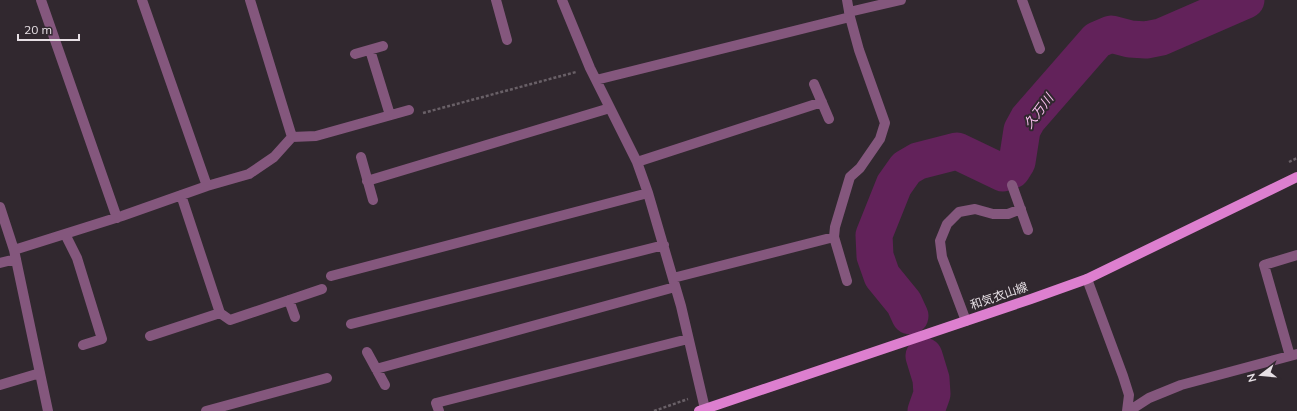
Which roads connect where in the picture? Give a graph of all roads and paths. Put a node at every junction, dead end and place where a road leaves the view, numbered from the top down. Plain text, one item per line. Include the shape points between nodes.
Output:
1 (41, 0) edge
2 (142, 0) edge
3 (250, 0) edge
4 (496, 0) edge
5 (562, 0) edge
6 (846, 0) edge
7 (901, 0) edge
8 (1022, 0) edge
9 (849, 14) junction
10 (507, 40) dead end
11 (383, 46) dead end
12 (1040, 49) dead end
13 (370, 50) junction
14 (355, 54) dead end
15 (590, 68) junction
16 (596, 80) junction
17 (814, 84) dead end
18 (822, 102) junction
19 (610, 108) junction
20 (408, 110) joint
21 (390, 116) junction
22 (829, 119) dead end
23 (292, 137) junction
24 (361, 157) dead end
25 (1297, 158) edge
26 (637, 162) junction
27 (1283, 165) dead end
28 (1297, 177) edge
29 (368, 181) junction
30 (1012, 185) dead end
31 (207, 186) junction
32 (648, 193) junction
33 (181, 195) junction
34 (373, 200) dead end
35 (0, 208) edge
36 (1021, 209) junction
37 (117, 218) junction
38 (1028, 230) dead end
39 (66, 234) junction
40 (834, 237) junction
41 (664, 245) junction
42 (15, 254) junction
43 (1297, 254) edge
44 (0, 263) edge
45 (331, 276) dead end
46 (1087, 279) junction
47 (847, 281) dead end
48 (674, 282) junction
49 (322, 289) dead end
50 (289, 300) junction
51 (220, 314) junction
52 (295, 317) dead end
53 (966, 321) junction
54 (351, 324) dead end
55 (150, 336) dead end
56 (688, 339) junction
57 (84, 345) dead end
58 (367, 352) dead end
59 (1294, 355) edge
60 (376, 368) junction
61 (40, 373) junction
62 (327, 378) dead end
63 (0, 385) edge
64 (384, 385) dead end
65 (702, 394) junction
66 (702, 410) edge
67 (48, 411) edge
68 (206, 411) edge
69 (438, 411) edge
70 (654, 411) edge
71 (1128, 411) edge

1 - 37 street
2 - 31 street
3 - 23 street
4 - 10 street
5 - 15 street
6 - 9 street
7 - 9 street
8 - 12 street
9 - 16 street
9 - 40 street via 885,123 880,139 860,168 850,177
11 - 13 street
13 - 14 street
13 - 21 street
15 - 16 street
15 - 20 path via 425,113
16 - 19 street
17 - 18 street
18 - 22 street
18 - 26 street
19 - 26 street
19 - 29 street
20 - 21 street
21 - 23 street via 316,136
23 - 31 street via 274,157 249,174
24 - 29 street
25 - 27 path
26 - 32 street
28 - 46 main road, 和気衣山線
29 - 34 street
30 - 36 street
31 - 33 street
32 - 41 street
32 - 45 street
33 - 37 street
33 - 51 street
35 - 42 street
36 - 38 street
36 - 53 street via 1008,214 993,214 974,209 959,212 947,224 940,241 942,257
37 - 39 street
39 - 42 street
39 - 57 street via 77,258 102,339
40 - 47 street
40 - 48 street
41 - 48 street
41 - 54 street
42 - 44 street
42 - 61 street
43 - 59 street via 1264,264
46 - 53 main road, 和気衣山線
46 - 71 street via 1129,395
48 - 56 street
48 - 60 street
49 - 50 street
50 - 51 street via 230,320
50 - 52 street
51 - 55 street
53 - 66 main road, 和気衣山線
56 - 65 street
56 - 69 street via 436,403
58 - 60 street
59 - 71 street via 1181,385 1149,398
60 - 64 street
61 - 63 street
61 - 67 street
62 - 68 street
65 - 66 street
65 - 70 path

